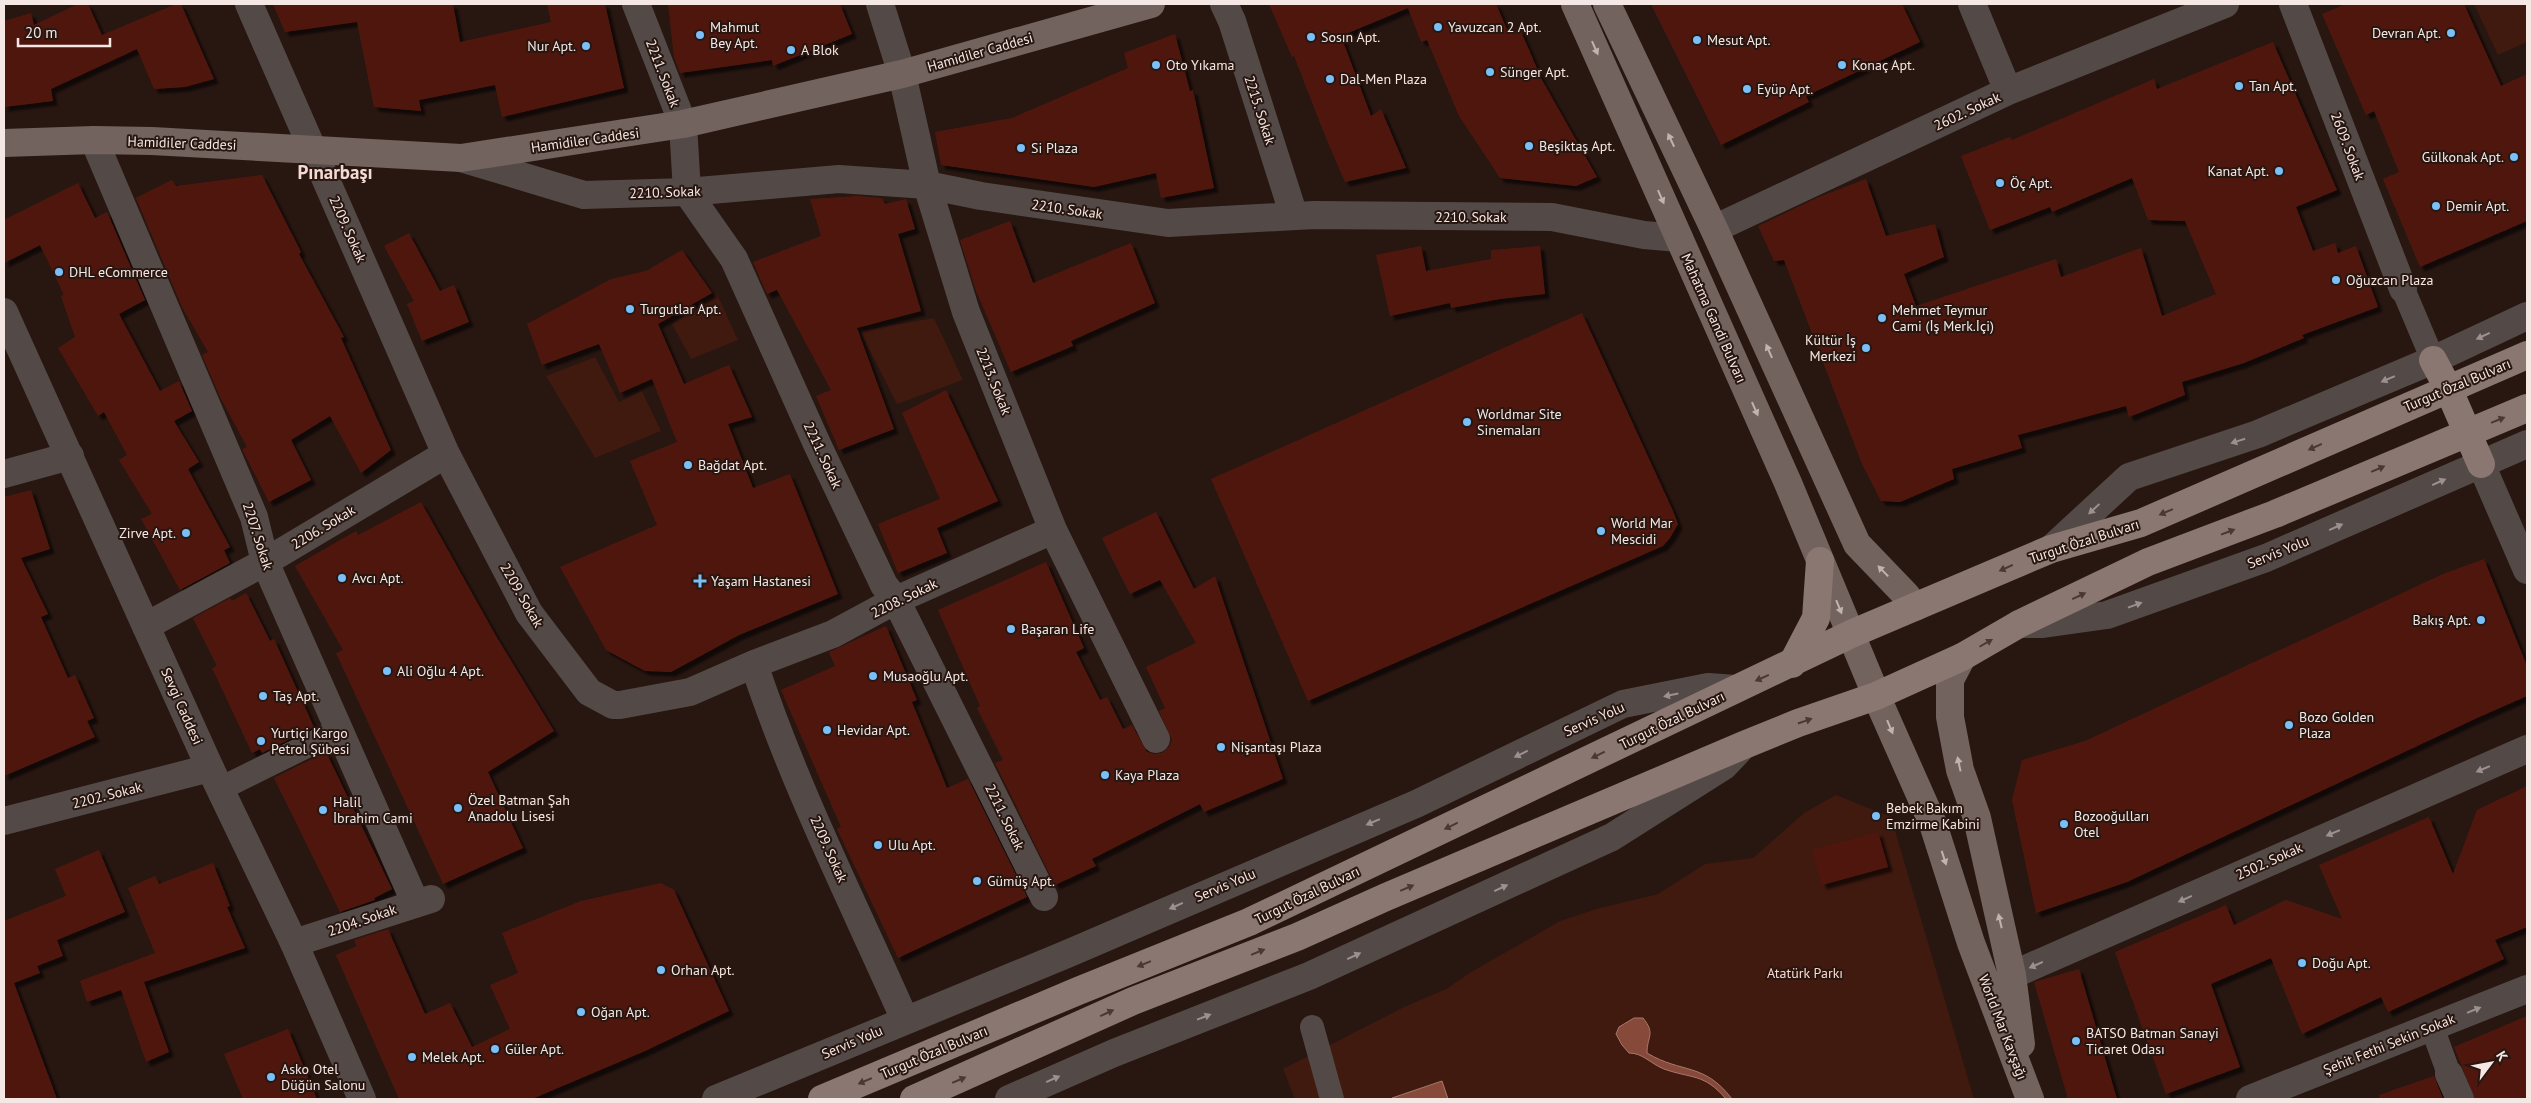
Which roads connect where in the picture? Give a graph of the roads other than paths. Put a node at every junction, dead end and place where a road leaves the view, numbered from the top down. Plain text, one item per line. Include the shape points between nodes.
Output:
1 (249, 4) edge
2 (636, 4) edge
3 (880, 4) edge
4 (1151, 4) edge
5 (1224, 4) edge
6 (1575, 4) edge
7 (1607, 4) edge
8 (1972, 4) edge
9 (2225, 4) edge
10 (2293, 4) edge
11 (902, 74) junction
12 (2008, 91) junction
13 (683, 124) junction
14 (94, 140) junction
15 (4, 143) edge
16 (313, 149) junction
17 (461, 158) junction
18 (927, 185) junction
19 (687, 192) junction
20 (1294, 216) junction
21 (1714, 229) junction
22 (1679, 238) junction
23 (2403, 289) joint
24 (4, 312) edge
25 (2527, 316) edge
26 (2527, 354) edge
27 (2433, 360) junction
28 (2448, 388) junction
29 (2527, 408) edge
30 (2468, 432) junction
31 (2527, 444) edge
32 (446, 454) junction
33 (70, 456) junction
34 (2481, 464) junction
35 (4, 474) edge
36 (1053, 530) junction
37 (2051, 549) junction
38 (1820, 561) junction
39 (265, 562) junction
40 (2527, 570) edge
41 (896, 600) junction
42 (1915, 608) junction
43 (2019, 624) junction
44 (146, 626) junction
45 (1851, 634) junction
46 (1962, 657) junction
47 (754, 664) junction
48 (1792, 664) junction
49 (1736, 689) junction
50 (1876, 696) junction
51 (339, 730) junction
52 (1156, 739) dead end
53 (1744, 745) junction
54 (2527, 749) edge
55 (215, 778) junction
56 (4, 821) edge
57 (1044, 897) dead end
58 (423, 901) joint
59 (294, 943) junction
60 (2012, 975) junction
61 (2527, 989) edge
62 (905, 1020) junction
63 (1312, 1027) dead end
64 (2432, 1027) junction
65 (2449, 1074) joint
66 (2283, 1093) edge
67 (2029, 1095) edge
68 (362, 1099) edge
69 (716, 1099) edge
70 (822, 1099) edge
71 (914, 1099) edge
72 (1009, 1099) edge
73 (1332, 1099) edge
74 (2250, 1099) edge
75 (2460, 1099) edge

1 - 16 street, 2209. Sokak
2 - 13 street, 2211. Sokak
3 - 11 street, 2213. Sokak
4 - 11 main road, Hamidiler Caddesi
5 - 20 street, 2215. Sokak
6 -> 22 main road, Mahatma Gandi Bulvarı
21 -> 7 main road
8 - 12 street
9 - 12 street, 2602. Sokak
10 - 23 street, 2609. Sokak
11 - 13 main road, Hamidiler Caddesi
11 - 18 street, 2213. Sokak
12 - 21 street, 2602. Sokak
13 - 17 main road, Hamidiler Caddesi
13 - 19 street, 2211. Sokak
14 - 15 main road, Hamidiler Caddesi
14 - 16 main road, Hamidiler Caddesi
14 - 39 street, 2207. Sokak via 254,517
16 - 17 main road, Hamidiler Caddesi
16 - 32 street, 2209. Sokak
17 - 19 street, 2210. Sokak via 584,194
18 - 19 street, 2210. Sokak via 840,179
18 - 20 street, 2210. Sokak via 1168,223
18 - 36 street, 2213. Sokak via 966,312
19 - 41 street, 2211. Sokak via 734,259 817,444 884,585
20 - 22 street, 2210. Sokak via 1552,218 1644,236
42 -> 21 main road via 1857,544
22 -> 38 main road, Mahatma Gandi Bulvarı
23 - 27 street
24 - 33 street, Sevgi Caddesi
25 -> 27 street
26 - 28 main road, Turgut Özal Bulvarı
27 - 28 main road
27 -> 37 street via 2258,434 2129,477
28 - 30 main road
28 -> 37 main road, Turgut Özal Bulvarı via 2141,523
30 -> 29 main road
30 - 34 main road
43 -> 30 main road via 2148,562 2275,514
31 - 34 street, Servis Yolu
32 - 39 street, 2206. Sokak
32 - 47 street, 2209. Sokak via 529,613 589,692 613,706 620,705 690,692
33 - 35 street
33 - 44 street, Sevgi Caddesi
34 - 40 street
43 -> 34 street, Servis Yolu via 2107,615 2266,558
36 - 41 street, 2208. Sokak
36 - 52 street, 2213. Sokak
37 -> 42 main road, Turgut Özal Bulvarı
38 -> 45 main road, Mahatma Gandi Bulvarı
38 - 48 main road via 1816,618
39 - 44 street, 2206. Sokak
39 - 51 street, 2207. Sokak
41 - 47 street, 2208. Sokak via 833,634
41 - 57 street, 2211. Sokak
42 - 45 main road, Turgut Özal Bulvarı
46 -> 43 main road
44 - 55 street, Sevgi Caddesi
45 - 48 main road, Turgut Özal Bulvarı
45 - 50 main road, World Mar Kavşağı
46 - 50 main road
60 -> 46 main road, World Mar Kavşağı via 1977,818 1960,770 1950,717 1950,680
47 - 62 street, 2209. Sokak via 801,785
48 -> 49 main road, Turgut Özal Bulvarı
49 -> 62 street, Servis Yolu via 1708,687 1623,704 1416,804
49 -> 70 main road, Turgut Özal Bulvarı via 1249,922
53 -> 50 main road
50 -> 67 main road, World Mar Kavşağı via 1933,824 1971,942
51 - 55 street
51 - 58 street, 2207. Sokak
71 -> 53 main road via 1133,1001 1297,937 1386,896
72 -> 53 street via 1114,1053 1309,976 1612,837 1724,766
54 -> 60 street, 2502. Sokak
55 - 56 street, 2202. Sokak
55 - 59 street, Sevgi Caddesi
58 - 59 street, 2204. Sokak
59 - 68 street, Sevgi Caddesi
60 - 67 main road, World Mar Kavşağı
64 -> 61 street, Şehit Fethi Sekin Sokak
62 - 69 street, Servis Yolu
63 - 73 street
64 - 65 street
64 - 66 street, Şehit Fethi Sekin Sokak
65 - 75 street
66 - 74 street, Şehit Fethi Sekin Sokak

